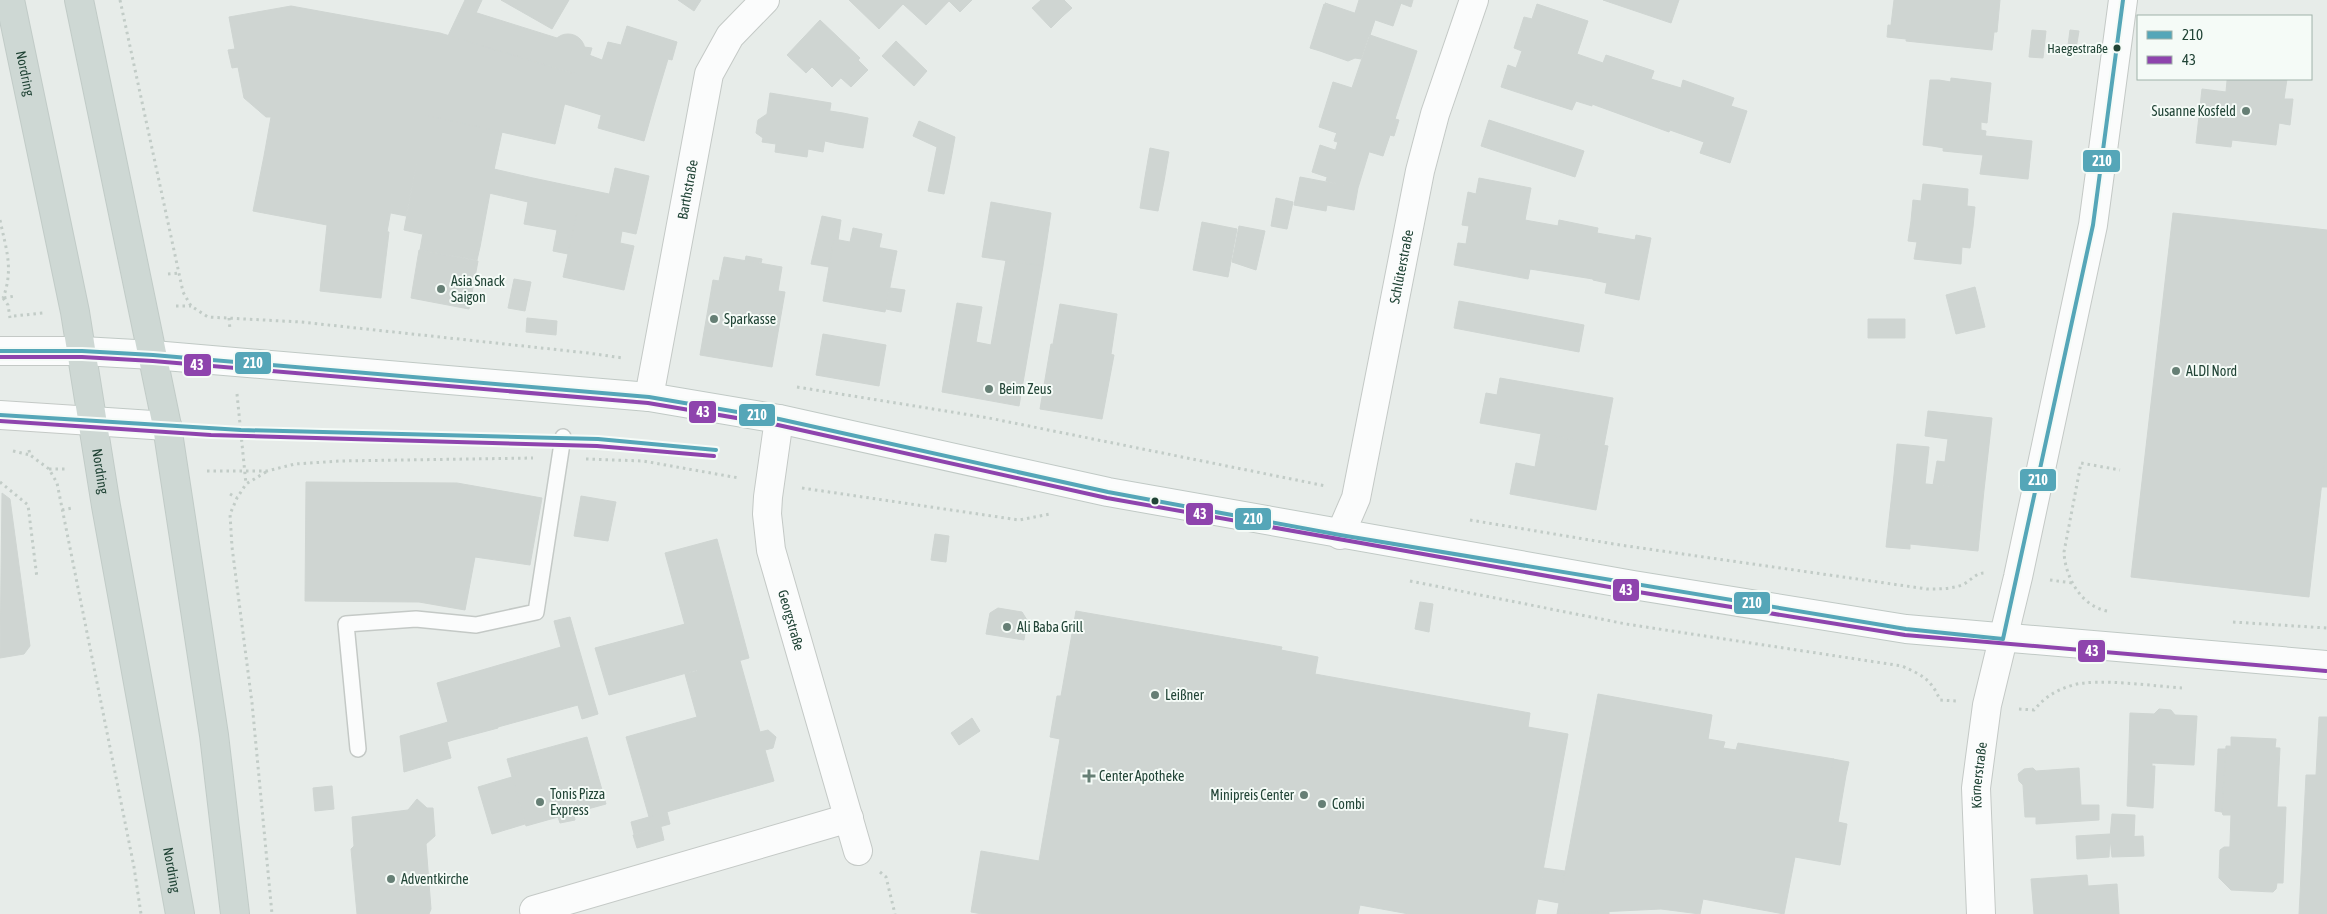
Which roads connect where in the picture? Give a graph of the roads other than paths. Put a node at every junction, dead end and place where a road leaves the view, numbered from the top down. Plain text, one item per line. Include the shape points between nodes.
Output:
1 (10, 0) edge
2 (80, 0) edge
3 (765, 0) edge
4 (1474, 0) edge
5 (2123, 0) edge
6 (0, 351) edge
7 (82, 351) junction
8 (153, 355) junction
9 (649, 397) junction
10 (0, 415) edge
11 (779, 419) junction
12 (92, 421) junction
13 (167, 426) junction
14 (563, 437) dead end
15 (1340, 535) junction
16 (2003, 639) junction
17 (2327, 665) edge
18 (358, 749) dead end
19 (849, 818) junction
20 (858, 851) road end
21 (534, 912) edge
22 (180, 914) edge
23 (234, 914) edge
24 (1981, 914) edge

1 - 7 main road, Nordring
2 - 8 main road
3 - 9 street, Barthstraße via 730,36 709,74
4 - 15 street, Schlüterstraße via 1435,114 1420,171 1355,501
5 - 16 street via 2092,225
6 - 7 street
7 - 8 street
7 - 12 main road, Nordring
8 - 9 street
8 - 13 main road
9 - 11 street
10 - 12 street
11 - 15 street via 1108,492
11 - 19 street, Georgstraße via 767,514 771,550
12 - 13 street
12 - 22 main road, Nordring
13 - 23 main road via 214,735
14 - 18 lane via 536,612 476,624 416,619 346,624
15 - 16 street via 1906,629
16 - 17 street
16 - 24 street, Körnerstraße via 1987,705 1976,788
19 - 20 street, Georgstraße
19 - 21 street

